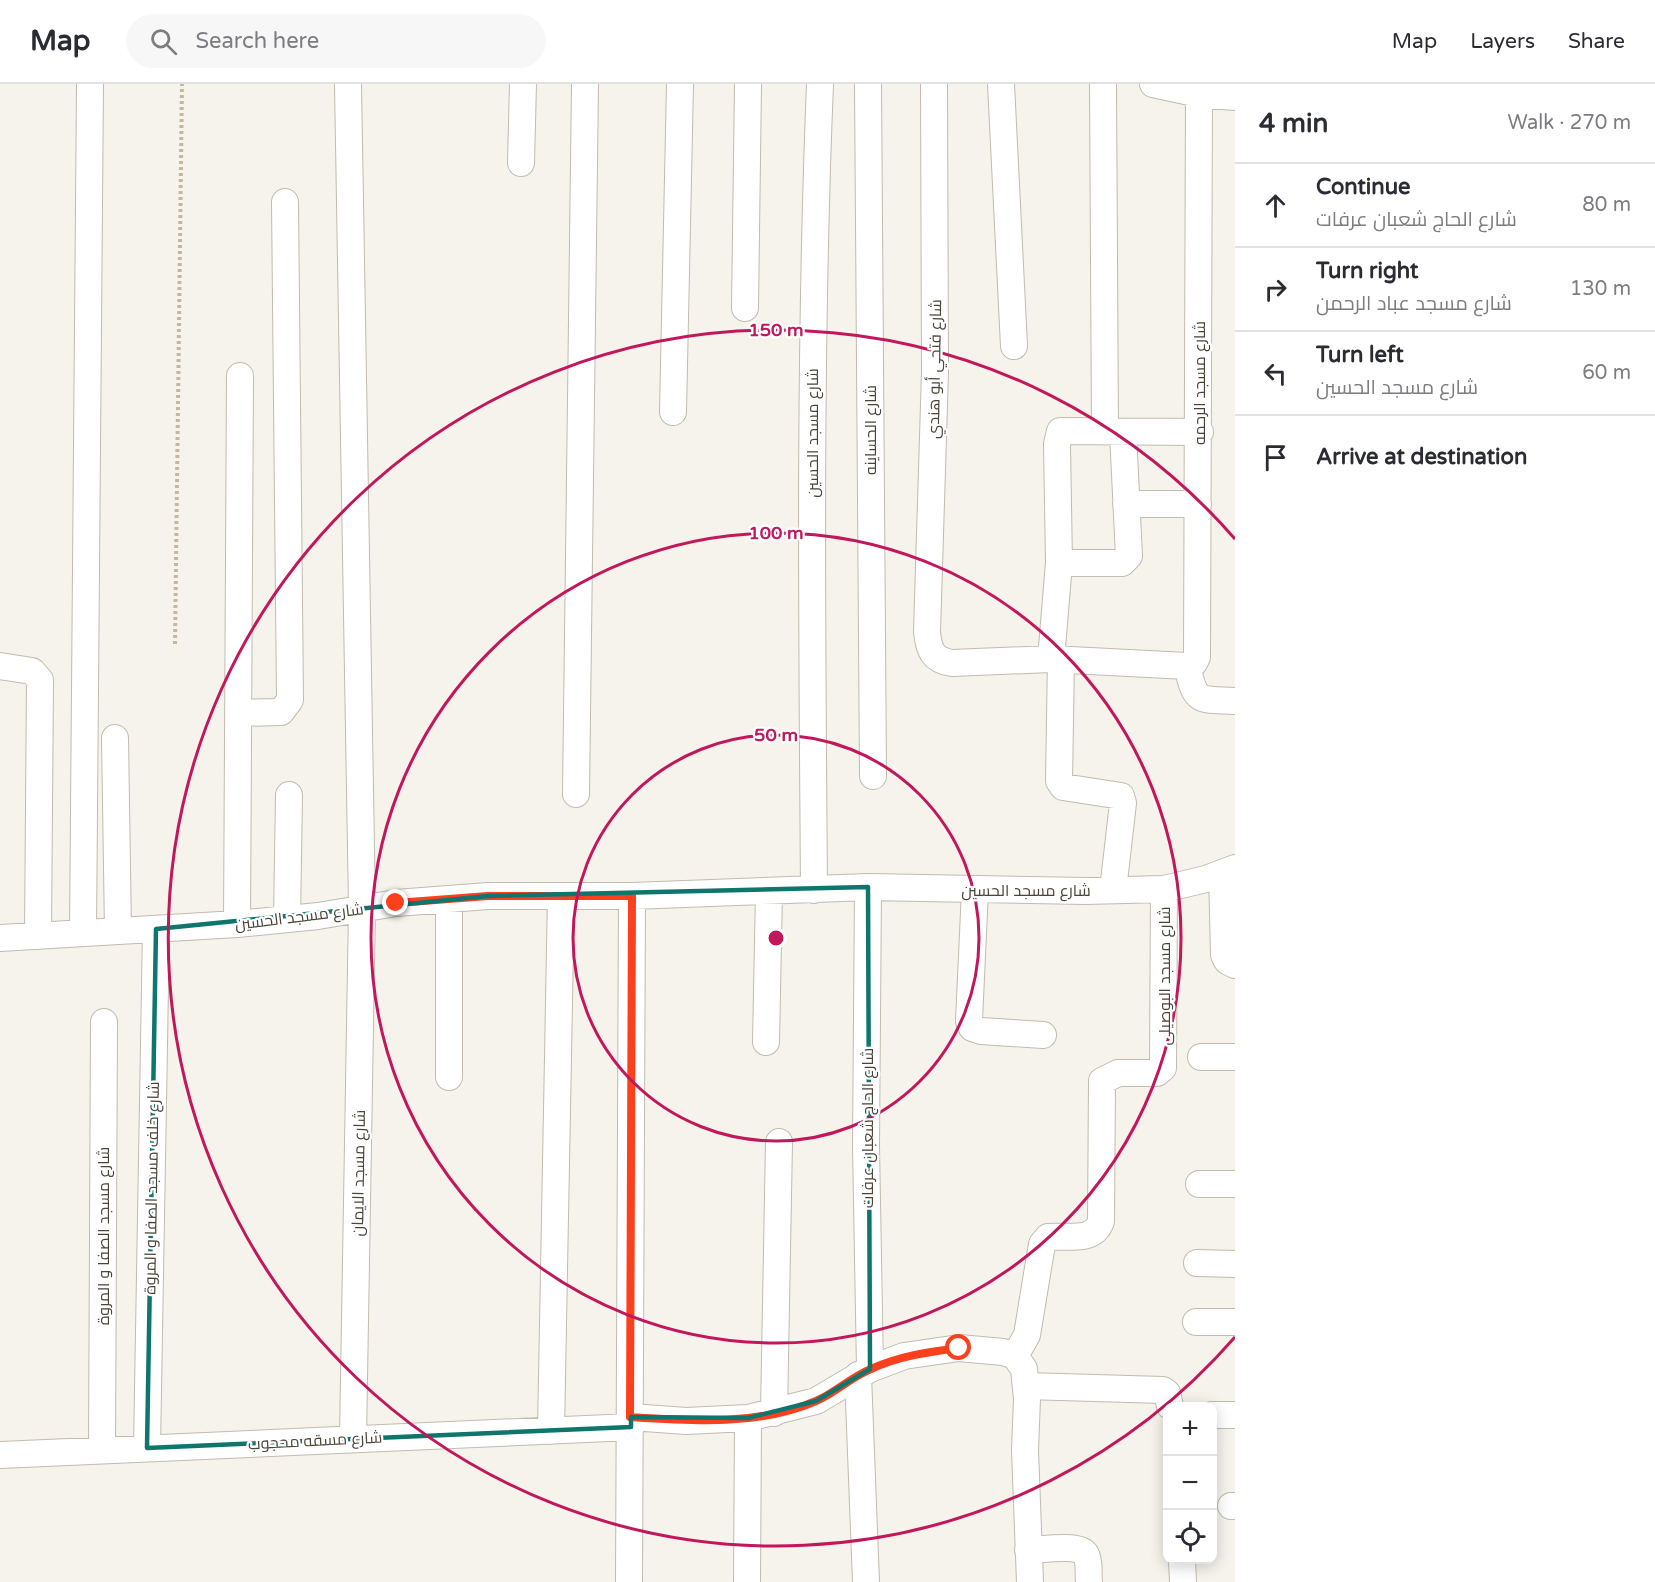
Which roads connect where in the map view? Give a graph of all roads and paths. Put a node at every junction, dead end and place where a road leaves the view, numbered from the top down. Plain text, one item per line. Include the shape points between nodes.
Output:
1 (90, 84) edge
2 (182, 84) edge
3 (348, 84) edge
4 (523, 84) edge
5 (585, 84) edge
6 (680, 84) edge
7 (748, 84) edge
8 (820, 84) edge
9 (868, 84) edge
10 (934, 84) edge
11 (1001, 84) edge
12 (1103, 84) edge
13 (1160, 85) edge
14 (1218, 93) edge
15 (521, 163) dead end
16 (285, 202) dead end
17 (745, 308) dead end
18 (1014, 346) dead end
19 (240, 376) dead end
20 (673, 412) dead end
21 (1200, 432) junction
22 (1114, 433) junction
23 (1126, 504) junction
24 (1198, 504) junction
25 (1059, 563) junction
26 (175, 644) dead end
27 (1056, 659) junction
28 (0, 666) edge
29 (1186, 666) junction
30 (1235, 701) edge
31 (238, 713) junction
32 (116, 738) dead end
33 (873, 776) dead end
34 (576, 794) dead end
35 (289, 795) dead end
36 (1228, 871) edge
37 (868, 887) junction
38 (1164, 889) junction
39 (814, 890) junction
40 (975, 890) junction
41 (1113, 890) junction
42 (769, 892) junction
43 (561, 896) junction
44 (632, 896) junction
45 (449, 899) junction
46 (362, 908) junction
47 (287, 919) junction
48 (237, 924) junction
49 (156, 929) junction
50 (118, 931) junction
51 (83, 933) junction
52 (38, 936) junction
53 (0, 938) edge
54 (1235, 965) edge
55 (104, 1022) dead end
56 (1043, 1035) dead end
57 (766, 1042) dead end
58 (1201, 1057) dead end
59 (1235, 1057) edge
60 (449, 1077) dead end
61 (778, 1142) dead end
62 (1199, 1184) dead end
63 (1235, 1184) edge
64 (1197, 1263) dead end
65 (1235, 1264) edge
66 (1196, 1322) dead end
67 (1235, 1322) edge
68 (1015, 1356) junction
69 (864, 1372) junction
70 (1026, 1386) junction
71 (1169, 1402) edge
72 (774, 1413) junction
73 (1217, 1415) edge
74 (1235, 1415) edge
75 (748, 1418) junction
76 (631, 1422) junction
77 (551, 1431) junction
78 (353, 1438) junction
79 (147, 1448) junction
80 (102, 1450) junction
81 (0, 1455) edge
82 (1028, 1550) junction
83 (1182, 1564) edge
84 (629, 1582) edge
85 (747, 1582) edge
86 (866, 1582) edge
87 (1029, 1582) edge
88 (1089, 1582) edge
89 (1183, 1582) edge

1 - 51 street
2 - 26 path
3 - 46 street, شارع مسجد الايمان
4 - 15 street
5 - 34 street
6 - 20 street
7 - 17 street
8 - 39 street, شارع مسجد الحسين via 812,441
9 - 33 street, شارع الحساينه
10 - 27 street, شارع فتحي أبو هندي via 935,372 927,632 931,653 940,661 952,663
11 - 18 street
12 - 22 street
13 - 14 street
14 - 21 street, شارع مسجد الرحمه
16 - 31 street via 290,700 281,712
19 - 31 street
21 - 22 street
21 - 24 street, شارع مسجد الرحمه
22 - 23 street
22 - 25 street via 1058,434
23 - 24 street
23 - 25 street via 1127,561
24 - 29 street, شارع مسجد الرحمه via 1197,657
25 - 27 street
27 - 29 street
27 - 41 street via 1059,781 1073,790 1121,796 1123,803
28 - 52 street via 32,671 40,680
29 - 30 street via 1198,696 1205,700
31 - 48 street
32 - 50 street
35 - 47 street
36 - 38 street, شارع مسجد الحسين
36 - 54 street via 1224,955
37 - 39 street, شارع مسجد الحسين
37 - 40 street, شارع مسجد الحسين
37 - 69 street, شارع الحاج شعبان عرفات
38 - 41 street, شارع مسجد الحسين
38 - 68 street, شارع مسجد البوصيلى via 1163,1068 1156,1073 1118,1073 1102,1081 1101,1221 1091,1235 1048,1238 1042,1244 1027,1335
39 - 42 street, شارع مسجد الحسين
40 - 41 street, شارع مسجد الحسين
40 - 56 street via 969,1021 972,1028
42 - 44 street, شارع مسجد الحسين
42 - 57 street
43 - 44 street, شارع مسجد الحسين
43 - 45 street, شارع مسجد الحسين
43 - 77 street
44 - 76 street
45 - 46 street, شارع مسجد الحسين
45 - 60 street
46 - 47 street, شارع مسجد الحسين
46 - 78 street, شارع مسجد الايمان
47 - 48 street, شارع مسجد الحسين
48 - 49 street, شارع مسجد الحسين
49 - 50 street, شارع مسجد الحسين
49 - 79 street, شارع خلف مسجد الصفا و المروة
50 - 51 street, شارع مسجد الحسين
51 - 52 street, شارع مسجد الحسين
52 - 53 street, شارع مسجد الحسين
55 - 80 street, شارع مسجد الصفا و المروة
58 - 59 street
61 - 72 street
62 - 63 street
64 - 65 street
66 - 67 street
68 - 69 street via 959,1348 904,1356
68 - 70 street via 1024,1369
69 - 72 street via 816,1401
69 - 86 street, شارع الحاج شعبان عرفات
70 - 71 street via 1162,1390 1167,1392
70 - 82 street
72 - 75 street
73 - 74 street
75 - 76 street
75 - 85 street
76 - 77 street, شارع مسقه محجوب
76 - 84 street
77 - 78 street, شارع مسقه محجوب
78 - 79 street, شارع مسقه محجوب
79 - 80 street, شارع مسقه محجوب
80 - 81 street, شارع مسقه محجوب
82 - 87 street
82 - 88 street via 1083,1551 1087,1555
83 - 89 street

